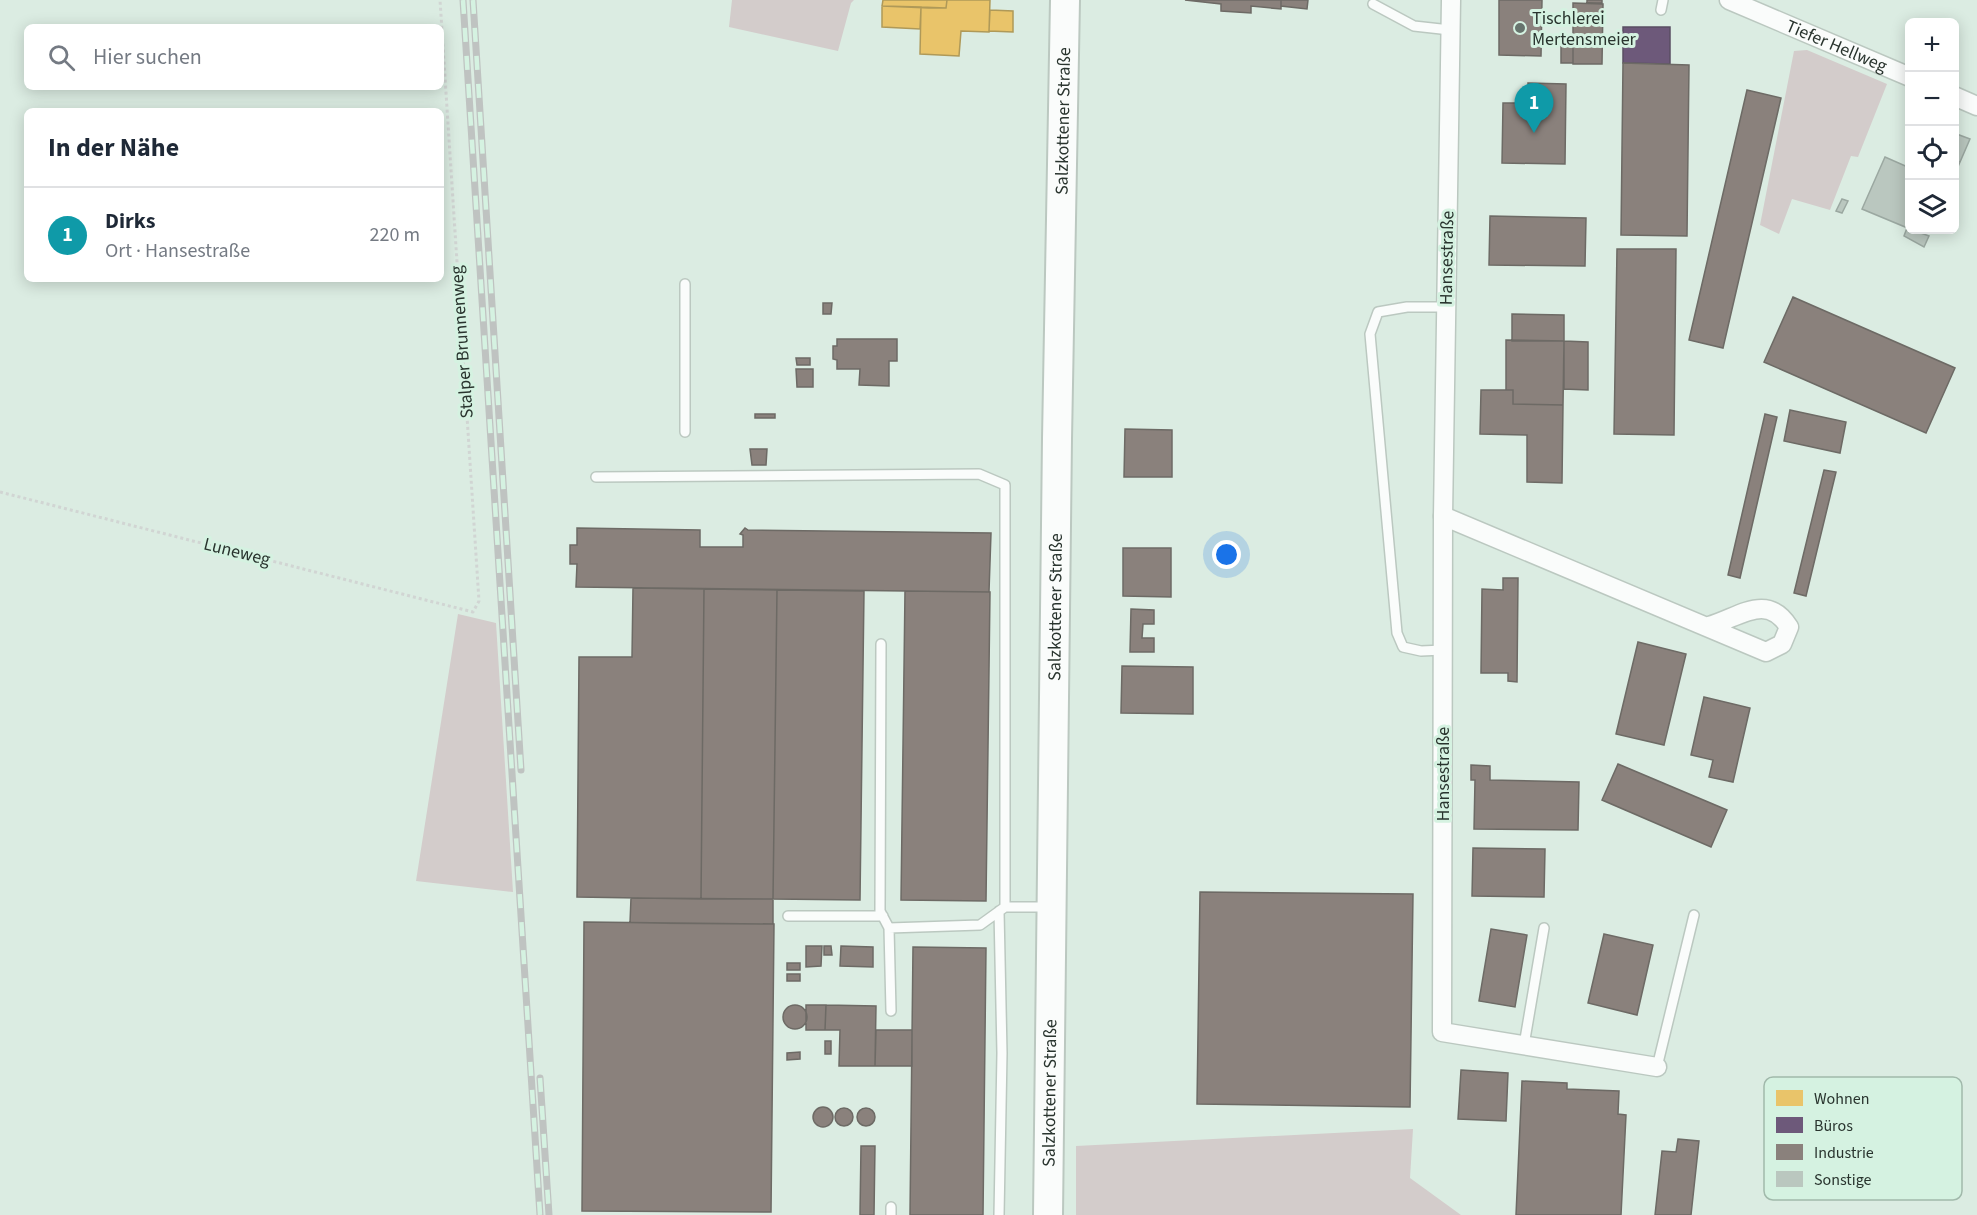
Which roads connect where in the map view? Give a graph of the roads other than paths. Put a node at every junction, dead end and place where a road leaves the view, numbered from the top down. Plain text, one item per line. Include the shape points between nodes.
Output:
1 (1065, 0) edge
2 (1451, 0) edge
3 (1663, 0) edge
4 (1730, 0) edge
5 (1373, 4) dead end
6 (1661, 10) dead end
7 (1450, 30) junction
8 (1905, 75) edge
9 (1959, 98) edge
10 (1977, 106) edge
11 (685, 284) dead end
12 (1446, 307) junction
13 (685, 432) dead end
14 (596, 477) dead end
15 (1443, 516) junction
16 (1709, 626) dead end
17 (881, 644) dead end
18 (1443, 650) junction
19 (1051, 907) junction
20 (1002, 909) junction
21 (1694, 915) dead end
22 (788, 916) dead end
23 (883, 916) junction
24 (889, 928) junction
25 (1544, 928) dead end
26 (891, 1011) dead end
27 (1524, 1045) junction
28 (1657, 1068) joint
29 (999, 1215) edge
30 (1048, 1215) edge

1 - 19 main road, Salzkottener Straße
2 - 7 street, Hansestraße
3 - 6 lane
4 - 8 street, Tiefer Hellweg
5 - 7 lane via 1414,26
7 - 12 street, Hansestraße
9 - 10 street
11 - 13 lane
12 - 15 street, Hansestraße
12 - 18 lane via 1378,312 1370,334 1397,633 1403,647
14 - 20 lane via 979,474 1005,486
15 - 16 street
15 - 18 street, Hansestraße
17 - 23 lane
18 - 27 street, Hansestraße via 1442,1032
19 - 20 lane
19 - 30 main road, Salzkottener Straße
20 - 24 lane via 980,925
20 - 29 lane
21 - 28 lane
22 - 23 lane
23 - 24 lane
24 - 26 lane
25 - 27 lane
27 - 28 street

